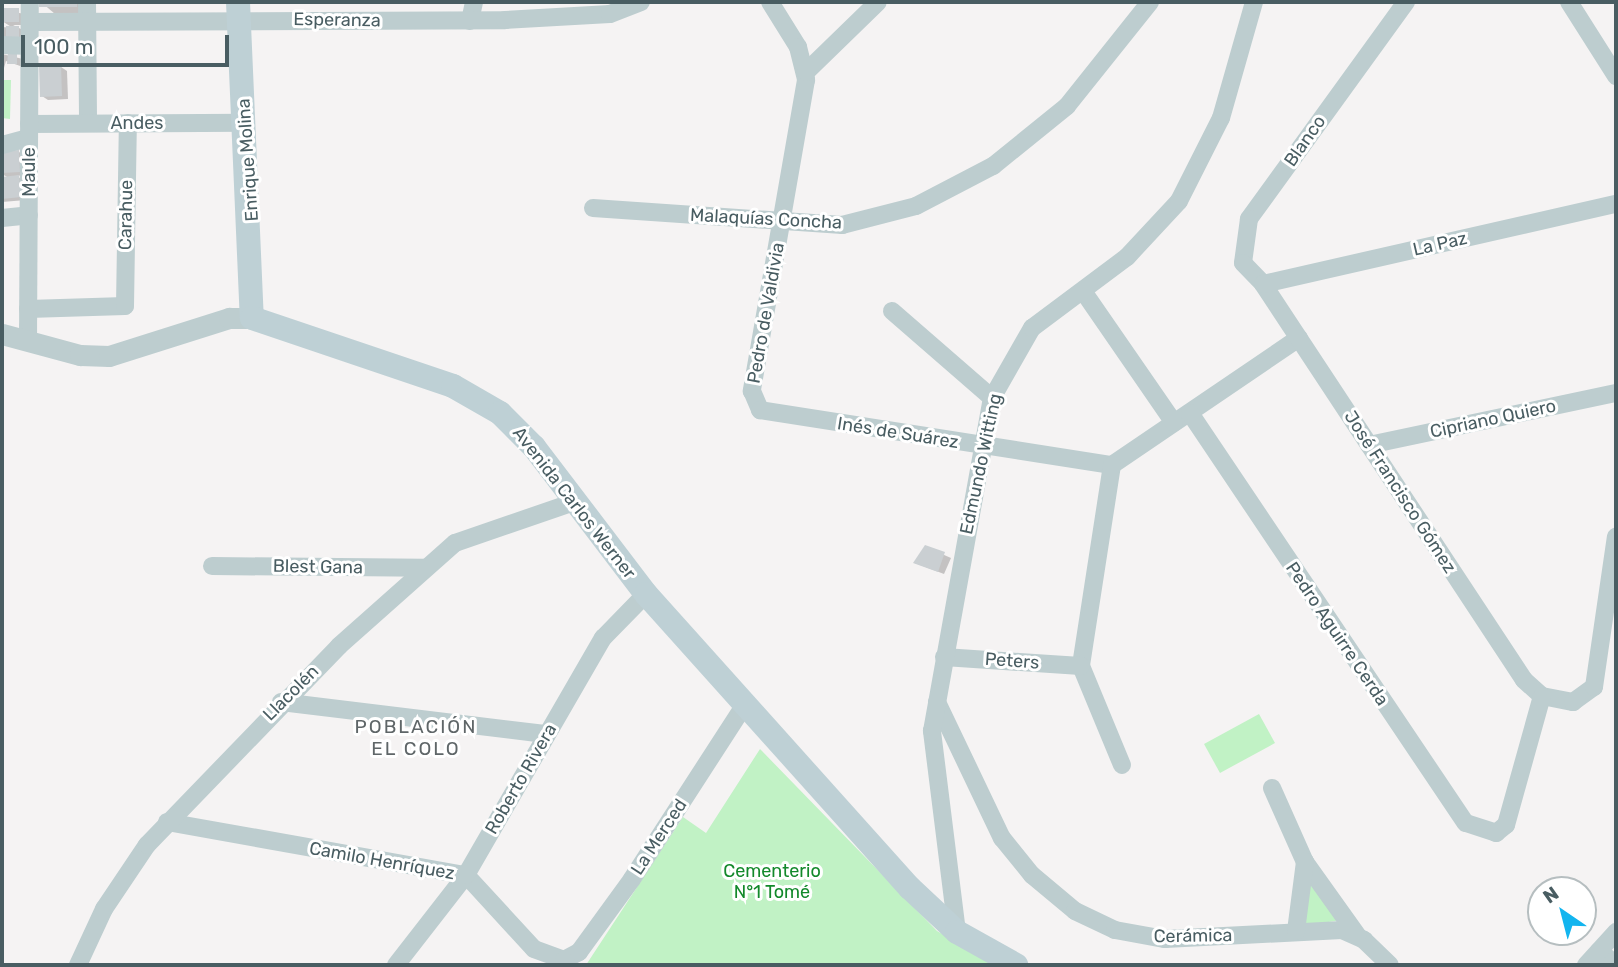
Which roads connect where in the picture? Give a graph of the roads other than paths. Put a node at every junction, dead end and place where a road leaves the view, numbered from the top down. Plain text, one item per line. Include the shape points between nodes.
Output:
1 (30, 2) edge
2 (87, 2) edge
3 (474, 2) edge
4 (641, 2) edge
5 (770, 2) edge
6 (878, 2) edge
7 (1150, 2) edge
8 (1254, 2) edge
9 (1406, 2) edge
10 (1569, 2) edge
11 (239, 10) edge
12 (87, 21) junction
13 (470, 21) junction
14 (30, 22) junction
15 (2, 45) edge
16 (30, 46) junction
17 (806, 72) junction
18 (1616, 76) edge
19 (245, 122) junction
20 (88, 123) junction
21 (128, 123) junction
22 (29, 131) junction
23 (2, 145) edge
24 (1616, 204) edge
25 (593, 208) dead end
26 (29, 215) junction
27 (2, 218) edge
28 (783, 223) junction
29 (1263, 284) junction
30 (1083, 292) junction
31 (28, 309) junction
32 (892, 311) dead end
33 (252, 318) junction
34 (2, 334) edge
35 (1299, 338) junction
36 (28, 341) junction
37 (1616, 393) edge
38 (992, 398) junction
39 (755, 405) joint
40 (1190, 413) junction
41 (1174, 423) junction
42 (982, 445) junction
43 (1369, 445) junction
44 (1112, 465) junction
45 (574, 502) junction
46 (1616, 537) edge
47 (212, 566) dead end
48 (424, 568) junction
49 (646, 594) junction
50 (944, 657) junction
51 (1080, 666) junction
52 (1542, 696) junction
53 (281, 702) junction
54 (937, 702) junction
55 (745, 704) junction
56 (547, 734) junction
57 (1122, 765) dead end
58 (1272, 788) dead end
59 (167, 822) junction
60 (1305, 862) junction
61 (466, 875) junction
62 (1296, 931) junction
63 (957, 932) junction
64 (1616, 932) edge
65 (1357, 935) junction
66 (1599, 951) junction
67 (564, 960) joint
68 (78, 965) edge
69 (396, 965) edge
70 (1016, 965) edge
71 (1390, 965) edge
72 (1586, 965) edge
73 (1616, 965) edge

1 - 14 street, Maule
2 - 12 street
3 - 13 street
4 - 13 street, Esperanza via 610,14
5 - 17 street
6 - 17 street
7 - 28 street, Malaquías Concha via 1087,87 973,179 872,220
8 - 30 street, Edmundo Witting via 1221,118 1187,188 1153,233
9 - 29 street, Blanco via 1245,226 1243,263
10 - 18 street
11 - 12 street, Esperanza
11 - 13 street, Esperanza
11 - 19 main road, Enrique Molina
12 - 14 street, Esperanza
12 - 20 street
14 - 16 street, Maule
15 - 16 street
16 - 22 street, Maule
17 - 28 street, Pedro de Valdivia
19 - 21 street, Andes
19 - 33 main road, Enrique Molina
20 - 21 street, Andes
20 - 22 street, Andes
21 - 31 street, Carahue via 125,306
22 - 23 street, Andes
22 - 26 street, Maule
24 - 29 street, La Paz
25 - 28 street, Malaquías Concha
26 - 27 street
26 - 31 street, Maule
28 - 39 street, Pedro de Valdivia
29 - 35 street, José Francisco Gómez
30 - 38 street, Edmundo Witting via 1022,339
30 - 41 street
31 - 36 street, Maule
32 - 38 street
33 - 36 street, Avenida Carlos Werner via 229,318 109,356
33 - 45 main road, Avenida Carlos Werner via 475,396 525,436
34 - 36 street, Avenida Carlos Werner
35 - 40 street
35 - 43 street, José Francisco Gómez
37 - 43 street, Cipriano Quiero
38 - 42 street, Edmundo Witting
39 - 42 street, Inés de Suárez via 765,413
40 - 41 street
40 - 52 street, Pedro Aguirre Cerda via 1459,817 1500,832 1511,814
41 - 44 street
42 - 44 street, Inés de Suárez
42 - 50 street, Edmundo Witting
43 - 52 street, José Francisco Gómez via 1524,680
44 - 51 street
45 - 48 street, Llacolén via 476,531
45 - 49 main road, Avenida Carlos Werner
46 - 52 street via 1594,687 1573,702
47 - 48 street, Blest Gana
48 - 53 street, Llacolén
49 - 55 main road, Avenida Carlos Werner
49 - 56 street, Roberto Rivera via 603,638
50 - 51 street, Peters
50 - 54 street, Edmundo Witting
51 - 57 street
53 - 56 street
53 - 59 street, Llacolén
54 - 62 street, Cerámica via 1002,838 1032,875 1075,911 1115,930 1156,938
54 - 63 street, Edmundo Witting via 932,742
55 - 63 main road, Avenida Carlos Werner
55 - 67 street, La Merced via 632,879 579,952
56 - 61 street, Roberto Rivera
58 - 60 street
59 - 61 street, Camilo Henríquez
59 - 68 street, Llacolén via 116,889
60 - 62 street
60 - 65 street
61 - 67 street, Camilo Henríquez via 534,949
61 - 69 street, Roberto Rivera
62 - 65 street, Cerámica
63 - 70 main road, Avenida Carlos Werner
64 - 66 street
65 - 71 street
66 - 72 street
66 - 73 street

